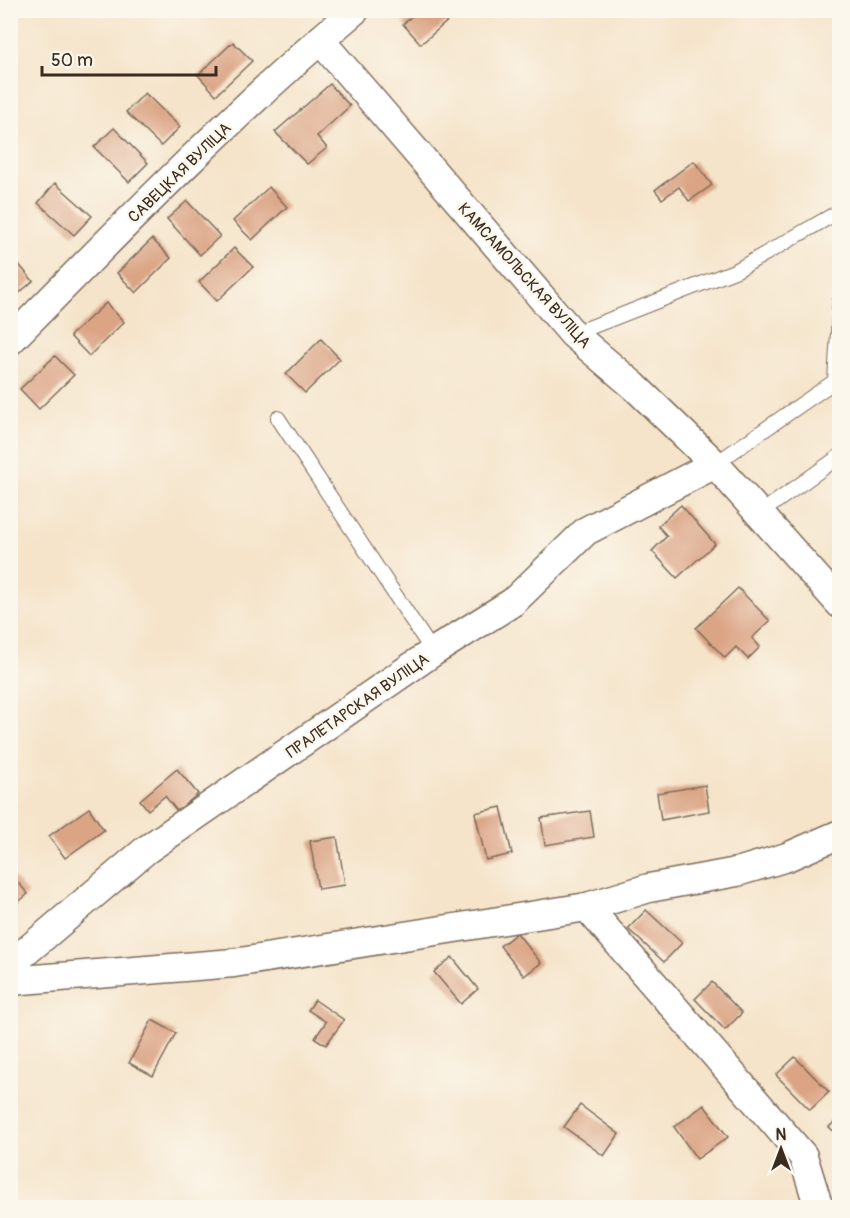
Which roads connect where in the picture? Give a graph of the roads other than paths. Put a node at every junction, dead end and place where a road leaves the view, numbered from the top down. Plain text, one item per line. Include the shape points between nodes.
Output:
1 (355, 10) edge
2 (320, 40) junction
3 (840, 211) edge
4 (840, 300) edge
5 (573, 334) junction
6 (10, 341) edge
7 (837, 379) edge
8 (278, 418) dead end
9 (840, 456) edge
10 (715, 464) junction
11 (759, 514) junction
12 (840, 604) edge
13 (433, 652) junction
14 (840, 834) edge
15 (587, 907) junction
16 (10, 965) edge
17 (10, 981) edge
18 (819, 1208) edge

1 - 2 street, САВЕЦКАЯ ВУЛІЦА
2 - 5 street, КАМСАМОЛЬСКАЯ ВУЛІЦА
2 - 6 street, САВЕЦКАЯ ВУЛІЦА via 166,183
3 - 5 lane via 737,270
4 - 7 lane
5 - 10 street, КАМСАМОЛЬСКАЯ ВУЛІЦА
7 - 10 lane
8 - 13 lane
9 - 11 lane
10 - 11 street, КАМСАМОЛЬСКАЯ ВУЛІЦА
10 - 13 street, ПРАЛЕТАРСКАЯ ВУЛІЦА via 586,531 513,602
11 - 12 street, КАМСАМОЛЬСКАЯ ВУЛІЦА
13 - 16 street, ПРАЛЕТАРСКАЯ ВУЛІЦА via 146,850
14 - 15 street via 787,857 737,872 649,888
15 - 17 street via 234,963
15 - 18 street via 803,1156

